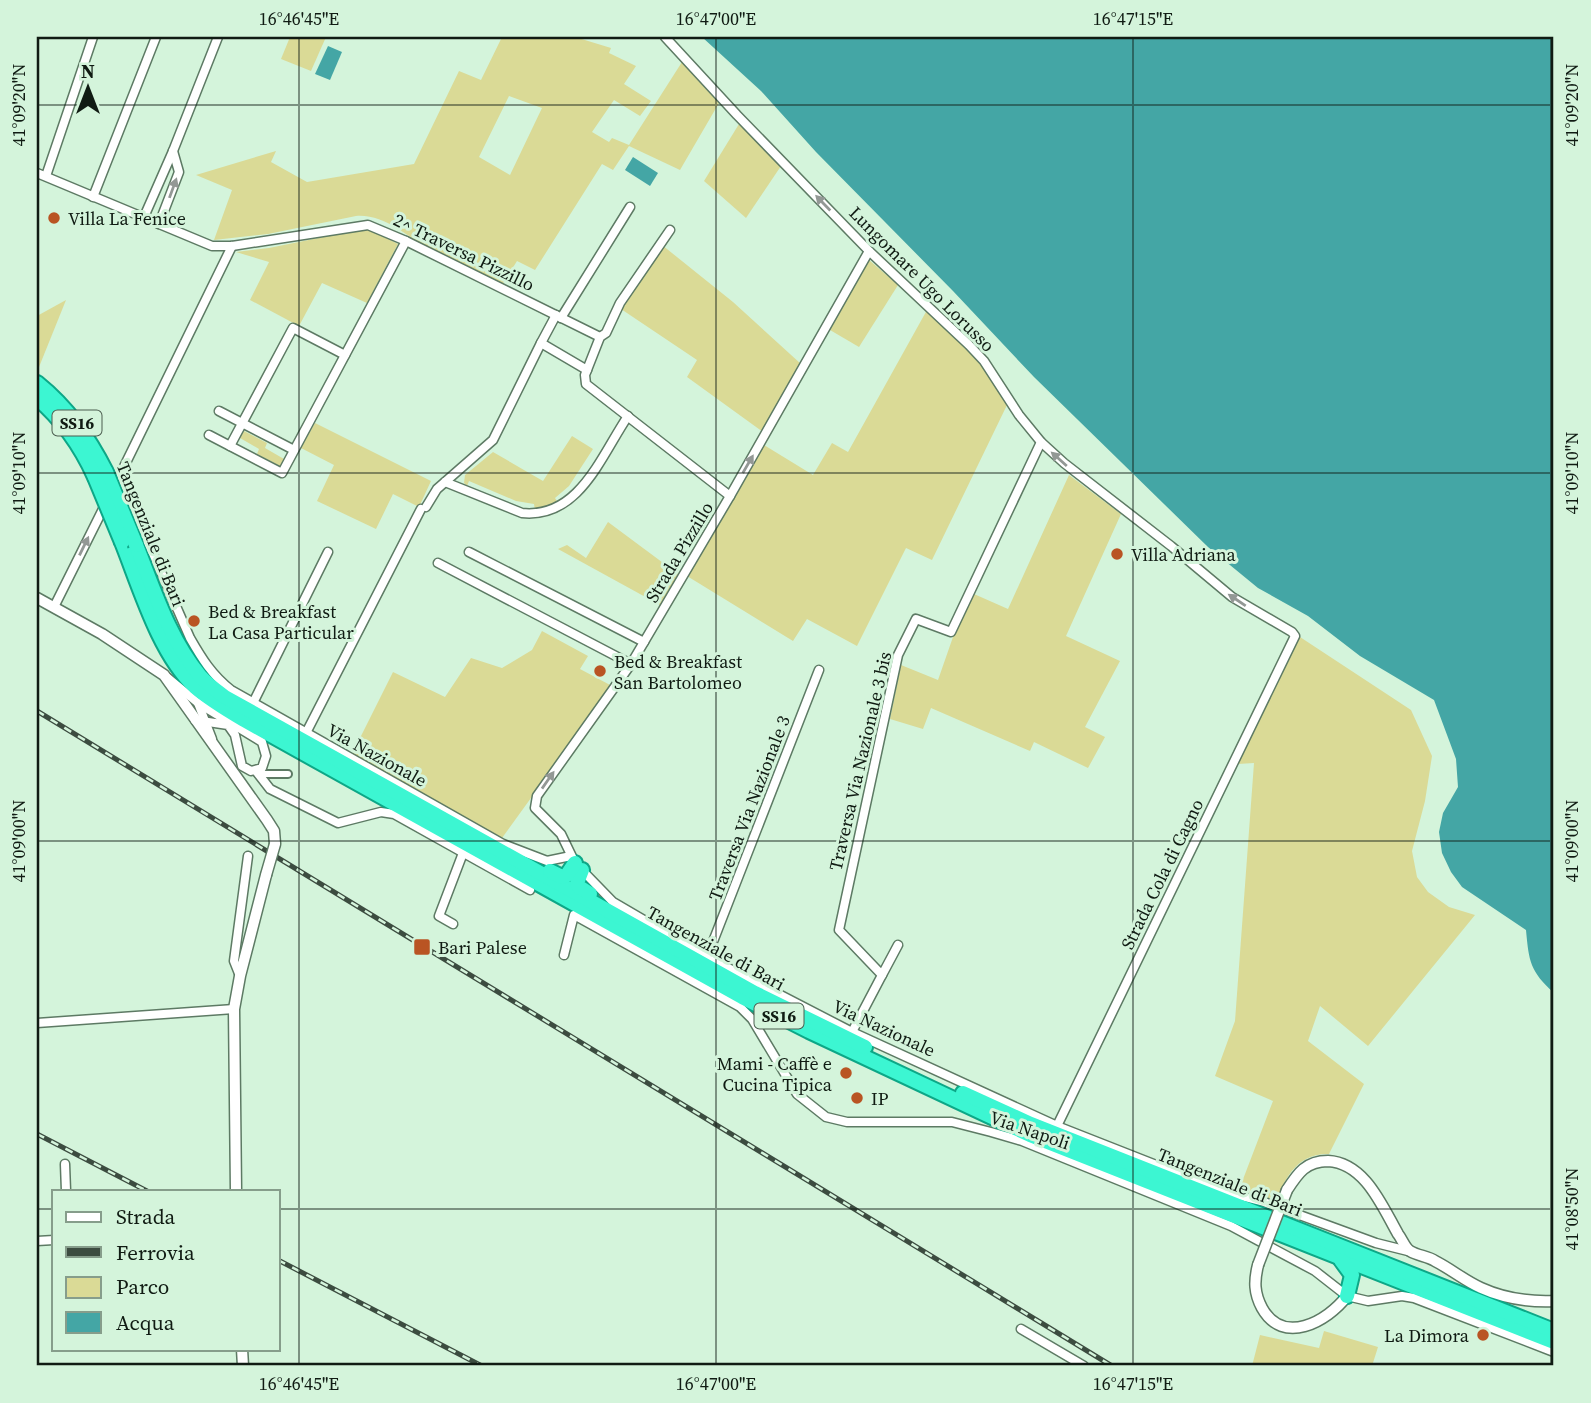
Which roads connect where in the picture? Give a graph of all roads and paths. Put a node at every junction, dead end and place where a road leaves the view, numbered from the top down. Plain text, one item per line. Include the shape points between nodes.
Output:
1 (93, 37) edge
2 (156, 37) edge
3 (218, 37) edge
4 (665, 37) edge
5 (173, 151) junction
6 (41, 175) edge
7 (93, 197) junction
8 (630, 207) dead end
9 (144, 217) junction
10 (159, 223) junction
11 (670, 230) dead end
12 (405, 241) junction
13 (232, 246) junction
14 (869, 251) junction
15 (559, 316) junction
16 (600, 337) junction
17 (541, 343) junction
18 (345, 355) junction
19 (587, 370) junction
20 (37, 383) edge
21 (37, 398) edge
22 (219, 411) dead end
23 (628, 416) junction
24 (242, 423) junction
25 (209, 435) dead end
26 (1041, 442) junction
27 (230, 446) junction
28 (294, 450) junction
29 (107, 475) junction
30 (445, 482) junction
31 (730, 496) junction
32 (129, 544) junction
33 (328, 552) dead end
34 (469, 552) dead end
35 (438, 563) dead end
36 (37, 598) edge
37 (54, 607) junction
38 (1295, 636) joint
39 (644, 642) junction
40 (631, 664) junction
41 (819, 670) dead end
42 (164, 675) junction
43 (198, 703) junction
44 (253, 703) junction
45 (188, 708) junction
46 (201, 721) junction
47 (219, 724) junction
48 (306, 733) junction
49 (211, 734) junction
50 (215, 749) junction
51 (257, 773) junction
52 (288, 775) dead end
53 (495, 848) junction
54 (463, 853) junction
55 (248, 856) dead end
56 (576, 863) junction
57 (530, 890) dead end
58 (602, 908) junction
59 (453, 924) dead end
60 (898, 945) dead end
61 (564, 955) dead end
62 (707, 957) junction
63 (882, 975) junction
64 (240, 976) junction
65 (234, 1009) junction
66 (37, 1023) edge
67 (852, 1032) junction
68 (1058, 1126) junction
69 (65, 1164) dead end
70 (66, 1190) edge
71 (236, 1190) edge
72 (1408, 1251) junction
73 (1340, 1259) junction
74 (1380, 1275) junction
75 (1349, 1290) junction
76 (1554, 1301) edge
77 (1554, 1328) edge
78 (1021, 1329) dead end
79 (1554, 1342) edge
80 (1554, 1352) edge
81 (1084, 1366) edge

1 - 6 street
2 - 7 street
3 - 5 street
14 -> 4 street, Lungomare Ugo Lorusso
5 - 9 street
10 -> 5 street via 179,172
6 - 7 street, 2^ Traversa Pizzillo
7 - 9 street, 2^ Traversa Pizzillo
8 - 15 street
9 - 10 street, 2^ Traversa Pizzillo
10 - 13 street, 2^ Traversa Pizzillo via 212,246
11 - 16 street
12 - 13 street, 2^ Traversa Pizzillo via 379,228 356,225
12 - 15 street, 2^ Traversa Pizzillo
12 - 18 street
13 - 29 street
14 - 26 street, Lungomare Ugo Lorusso via 970,345
31 -> 14 street, Strada Pizzillo
15 - 16 street, 2^ Traversa Pizzillo
15 - 17 street
16 - 19 street
17 - 19 street
17 - 30 street via 493,440
18 - 24 street via 293,328
18 - 28 street
19 - 23 street via 586,384
20 - 29 highway, Tangenziale di Bari / SS16 via 86,434
21 - 29 highway, Tangenziale di Bari / SS16
22 - 24 street
23 - 30 street via 576,495 557,509 522,513
23 - 31 street
24 - 27 street
24 - 28 street
25 - 27 street
38 -> 26 street, Lungomare Ugo Lorusso via 1232,597
26 - 63 street, Traversa Via Nazionale 3 bis via 951,632 916,619 898,655 839,930
27 - 28 street via 282,473
29 - 32 highway, Tangenziale di Bari / SS16, bridge
37 -> 29 street
29 - 44 street, Via Nazionale via 202,662 214,677
30 - 48 street via 424,508
31 - 39 street, Strada Pizzillo
32 - 53 highway, Tangenziale di Bari / SS16 via 185,656 202,678 249,711
32 - 73 highway, Tangenziale di Bari / SS16 via 157,629 194,685 219,706 808,1031 1030,1135
33 - 44 street
34 - 39 street
35 - 40 street
36 - 37 street
37 - 42 street
38 - 68 street, Strada Cola di Cagno
39 - 40 street, Strada Pizzillo
56 -> 40 street, Strada Pizzillo via 561,835 535,808 537,796
41 - 62 street, Traversa Via Nazionale 3
42 - 43 street
42 - 45 street
43 - 45 street
43 - 46 street
43 - 51 street via 262,742 265,763
44 - 48 street, Via Nazionale
45 - 46 street
46 - 47 street
46 - 49 street
46 - 50 street
47 - 49 street
47 - 51 street via 232,729 242,766
48 - 56 street, Via Nazionale via 503,844 547,861
49 - 50 street
50 - 64 street, bridge via 274,831 275,844
51 - 52 street
51 - 54 street via 270,789 326,819 338,823 381,812 394,814
53 - 56 highway via 562,877
53 - 58 highway, Tangenziale di Bari / SS16
54 - 57 street
54 - 59 street via 439,916
55 - 64 street via 234,961
56 - 58 highway via 579,887
56 - 62 street, Via Nazionale via 613,902
58 - 77 highway, Tangenziale di Bari / SS16 via 755,993 1031,1124
60 - 63 street
61 - 75 street, Via Napoli via 575,915 740,1007 797,1094 826,1117 847,1122 952,1122 1023,1142 1231,1226
62 - 67 street, Via Nazionale
63 - 67 street
64 - 65 street
65 - 66 street
65 - 71 street
67 - 68 street, Via Nazionale
68 - 72 street, Via Nazionale via 1225,1192
69 - 70 street
72 - 75 street, bridge via 1367,1182 1349,1166 1332,1161 1306,1166 1287,1190 1258,1265 1255,1293 1268,1318 1281,1326 1301,1328 1336,1310
72 - 76 street, Via Nazionale via 1433,1259 1481,1288 1538,1302
73 - 74 highway, Tangenziale di Bari / SS16
73 - 75 highway via 1352,1275
74 - 75 highway via 1365,1274
74 - 79 highway, Tangenziale di Bari / SS16
75 - 80 street via 1368,1301 1414,1298
78 - 81 street

